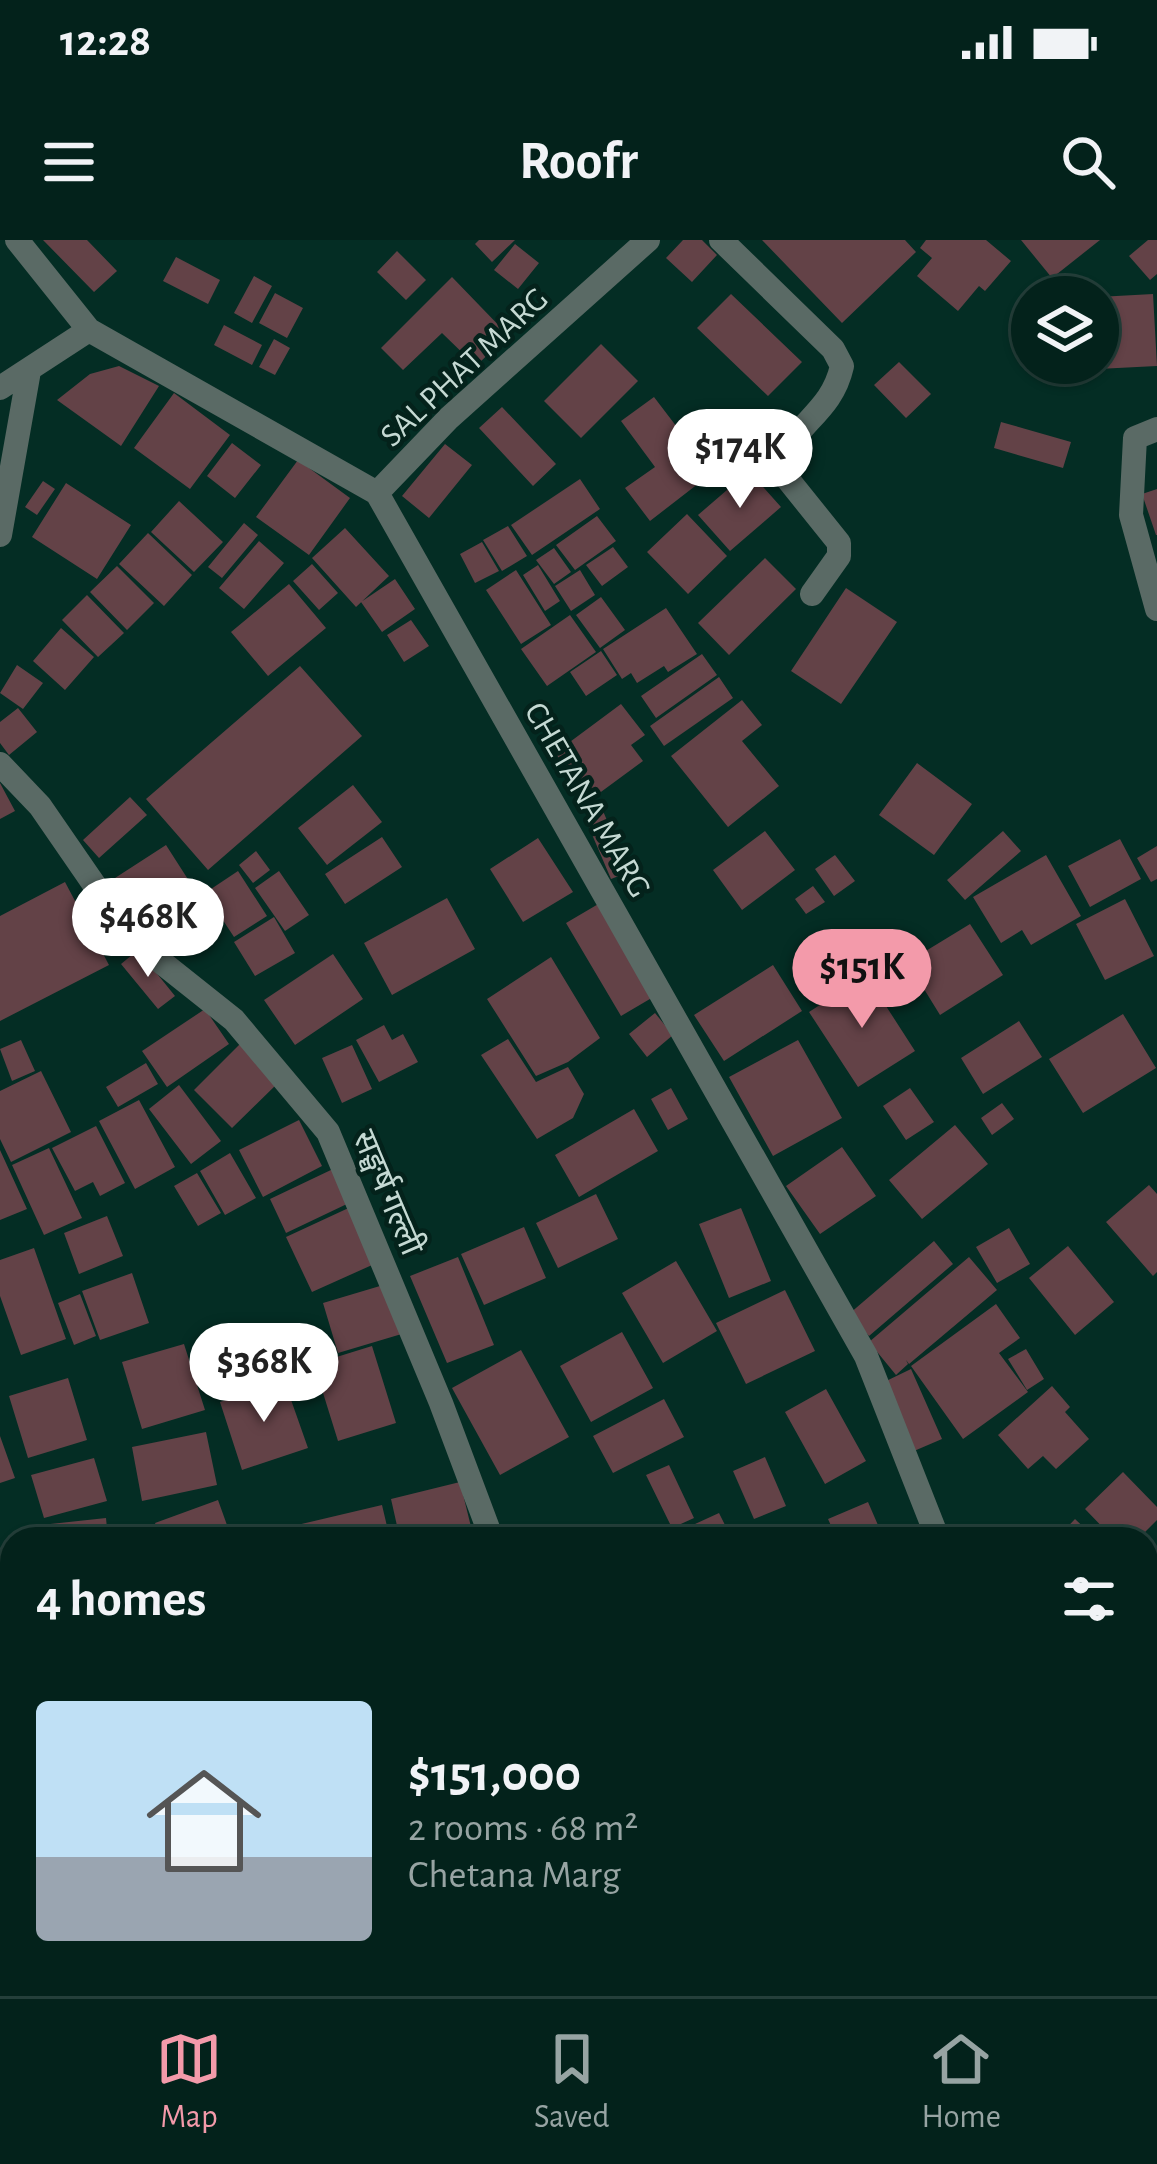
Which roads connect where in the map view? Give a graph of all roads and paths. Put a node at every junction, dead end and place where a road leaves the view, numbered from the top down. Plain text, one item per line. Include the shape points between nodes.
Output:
1 (16, 240) edge
2 (648, 240) edge
3 (721, 240) edge
4 (89, 330) junction
5 (29, 371) junction
6 (0, 388) edge
7 (1157, 429) edge
8 (377, 493) junction
9 (0, 535) edge
10 (812, 594) dead end
11 (1157, 609) edge
12 (0, 764) edge
13 (488, 1527) edge
14 (933, 1527) edge

1 - 4 street
2 - 8 street, SAL PHAT MARG
3 - 10 street via 842,366 836,392 781,457 786,477 839,543 839,556
4 - 5 street
4 - 8 street
5 - 6 street
5 - 9 street
7 - 11 street via 1135,438 1130,515
8 - 14 street, CHETANA MARG via 866,1355
12 - 13 street, सङ्घर्ष गल्ली via 40,806 131,938 234,1021 328,1132

